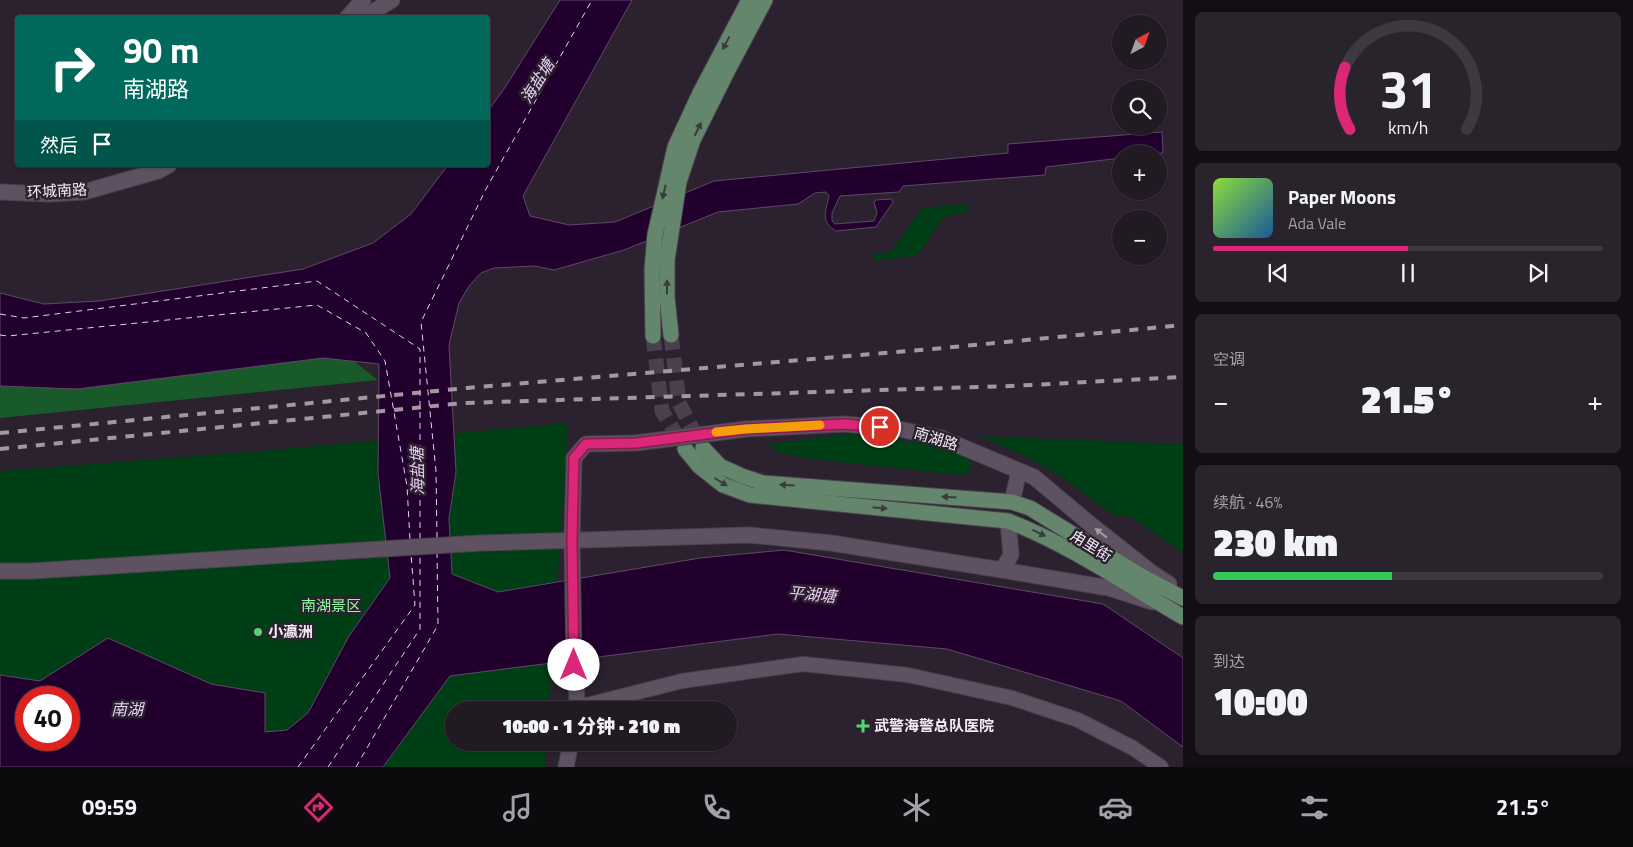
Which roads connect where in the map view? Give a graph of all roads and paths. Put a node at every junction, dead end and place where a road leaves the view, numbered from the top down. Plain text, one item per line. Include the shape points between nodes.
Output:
1 (363, 0) edge
2 (392, 0) edge
3 (749, 0) edge
4 (765, 0) edge
5 (350, 15) edge
6 (368, 15) edge
7 (167, 167) edge
8 (0, 192) edge
9 (671, 335) tunnel mouth
10 (653, 336) tunnel mouth
11 (703, 448) tunnel mouth
12 (685, 449) tunnel mouth
13 (1019, 471) junction
14 (1005, 501) junction
15 (1008, 521) junction
16 (572, 540) junction
17 (1002, 570) junction
18 (0, 571) edge
19 (1183, 592) edge
20 (1183, 598) edge
21 (1162, 605) junction
22 (1183, 618) edge
23 (577, 701) edge
24 (605, 701) edge
25 (569, 751) edge
26 (566, 767) edge
27 (1161, 767) edge

1 - 5 street
2 - 6 street
3 -> 10 main road via 675,146 655,235
9 -> 4 main road via 667,260 679,182 693,140
7 - 8 street, 环城南路 via 84,192
14 -> 11 main road, 甪里街 via 763,483 720,466
12 -> 15 main road via 699,466 723,485 750,495
13 - 14 street
13 - 16 street, 南湖路, bridge via 941,438 899,429 844,424 746,429 636,443 586,444 574,458
19 -> 13 street, 南湖路 via 1152,574 1034,477
14 - 20 main road, 甪里街 via 1030,508 1140,576
15 - 17 street via 1011,555
15 -> 21 main road via 1061,545
16 - 17 street via 749,534 831,543
16 - 18 street
16 - 23 street, 南湖路
17 - 21 street via 1110,588
21 - 22 main road
24 - 27 street via 682,681 803,664 908,675 1012,698 1078,720 1133,748
25 - 26 street

